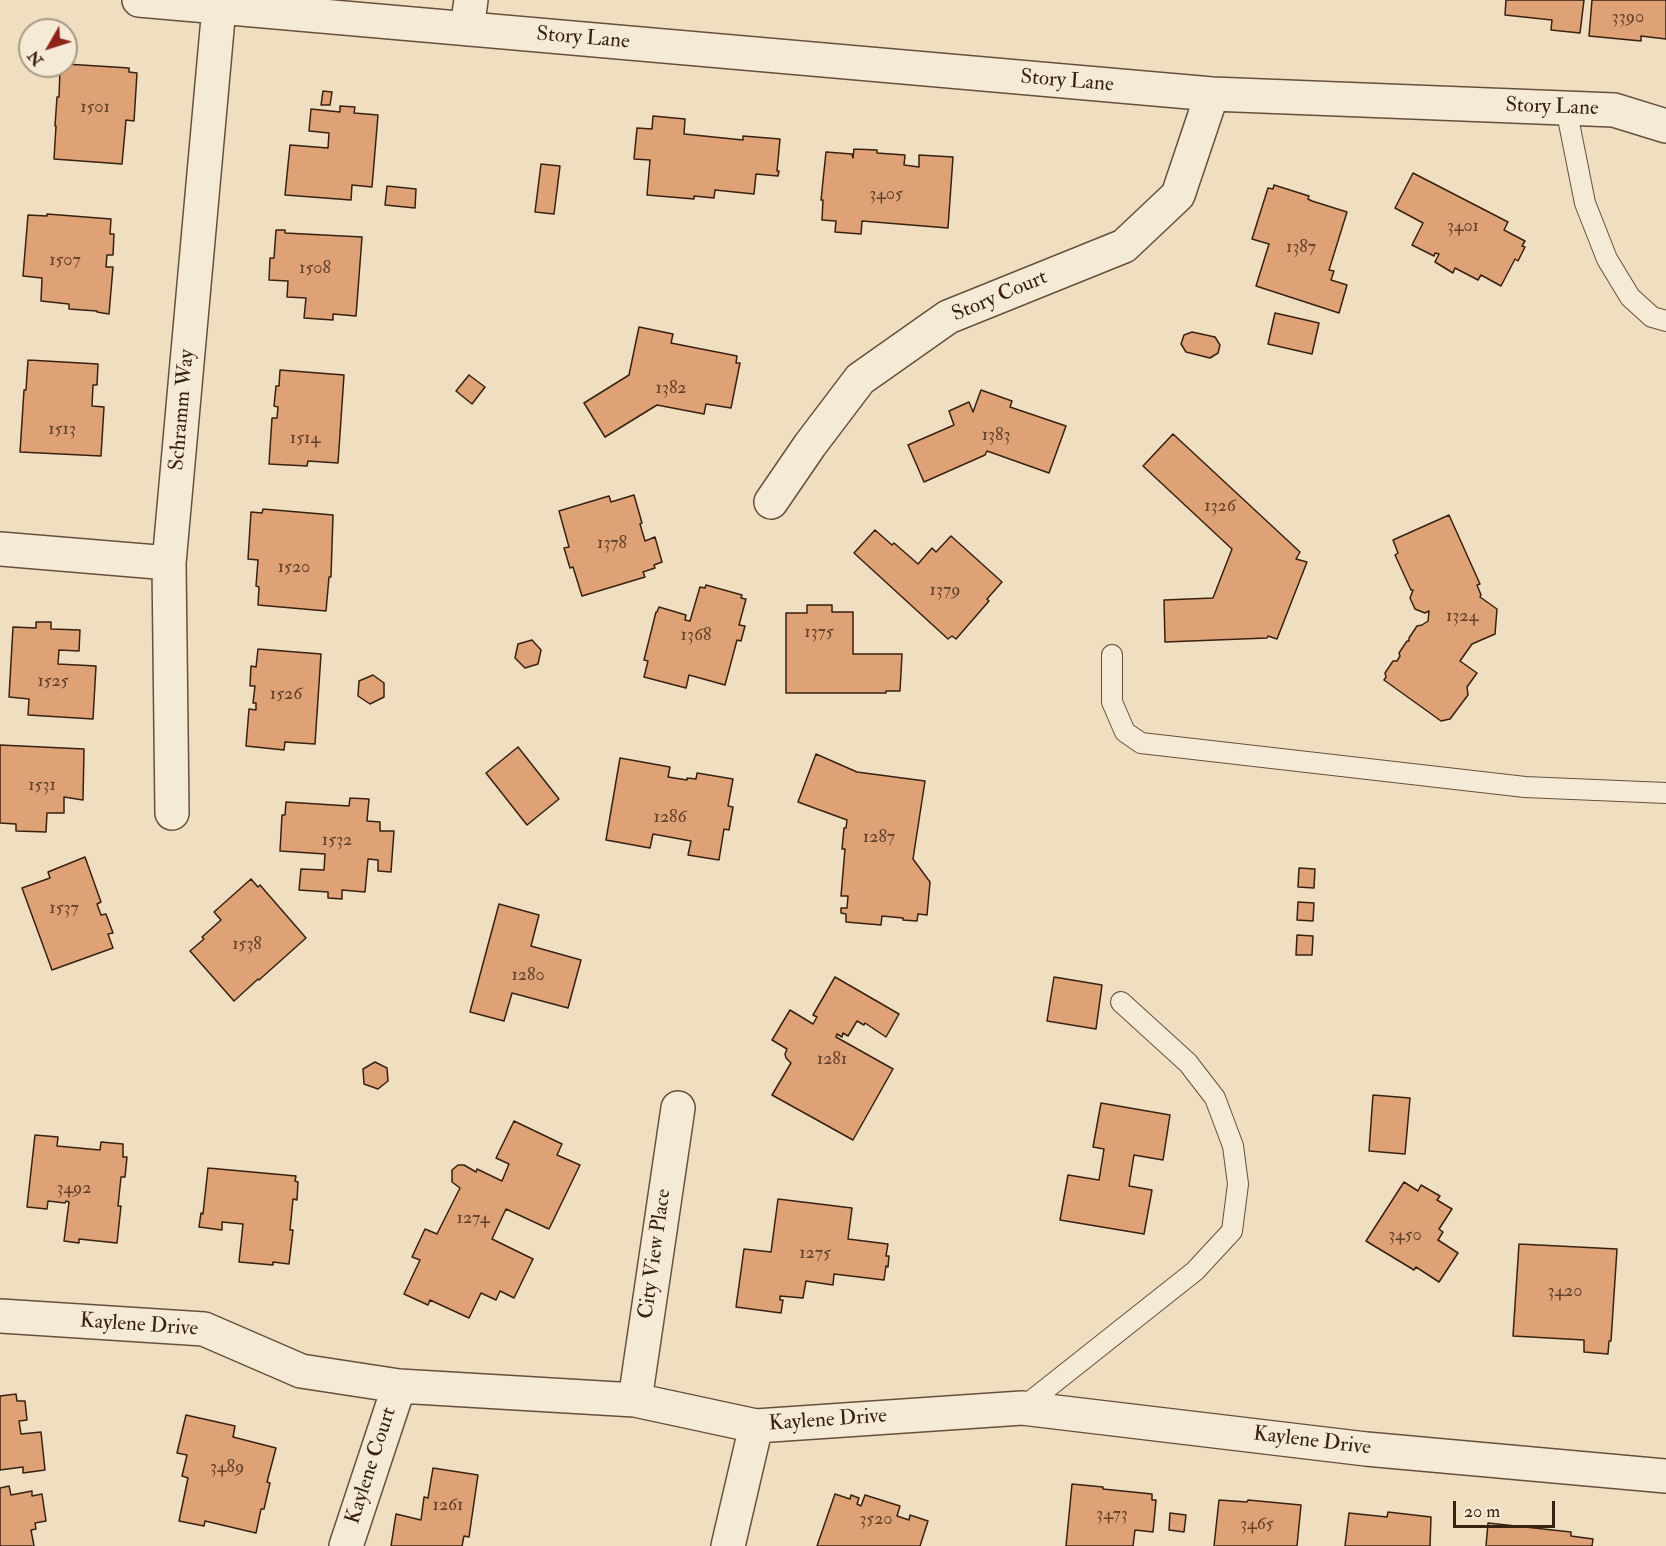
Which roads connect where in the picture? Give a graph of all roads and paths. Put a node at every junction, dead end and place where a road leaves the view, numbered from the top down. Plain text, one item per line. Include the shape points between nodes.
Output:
1 (139, 0) edge
2 (219, 7) junction
3 (469, 15) edge
4 (1212, 94) junction
5 (1566, 108) junction
6 (1666, 126) edge
7 (1666, 321) edge
8 (771, 502) dead end
9 (0, 549) edge
10 (169, 563) junction
11 (1112, 655) dead end
12 (1666, 793) edge
13 (172, 813) dead end
14 (1121, 1002) dead end
15 (678, 1108) dead end
16 (0, 1316) edge
17 (399, 1386) junction
18 (635, 1400) junction
19 (1022, 1408) junction
20 (756, 1426) junction
21 (1666, 1476) edge
22 (346, 1546) edge
23 (728, 1546) edge

1 - 2 street, Story Lane
2 - 3 street, Story Lane
2 - 10 street, Schramm Way
3 - 4 street, Story Lane
4 - 5 street, Story Lane
4 - 8 street, Story Court via 1178,195 1124,246 948,317 860,379
5 - 6 street, Story Lane via 1614,110
5 - 7 lane via 1585,203 1607,259 1630,297 1652,317
9 - 10 street
10 - 13 street, Schramm Way
11 - 12 lane via 1112,702 1125,732 1142,744 1525,787
14 - 19 lane via 1188,1063 1215,1098 1233,1146 1238,1184 1232,1231 1195,1271
15 - 18 street, City View Place
16 - 17 street, Kaylene Drive via 204,1329 301,1371
17 - 18 street, Kaylene Drive
17 - 22 street, Kaylene Court
18 - 20 street, Kaylene Drive
19 - 20 street, Kaylene Drive
19 - 21 street, Kaylene Drive via 1366,1449
20 - 23 street

